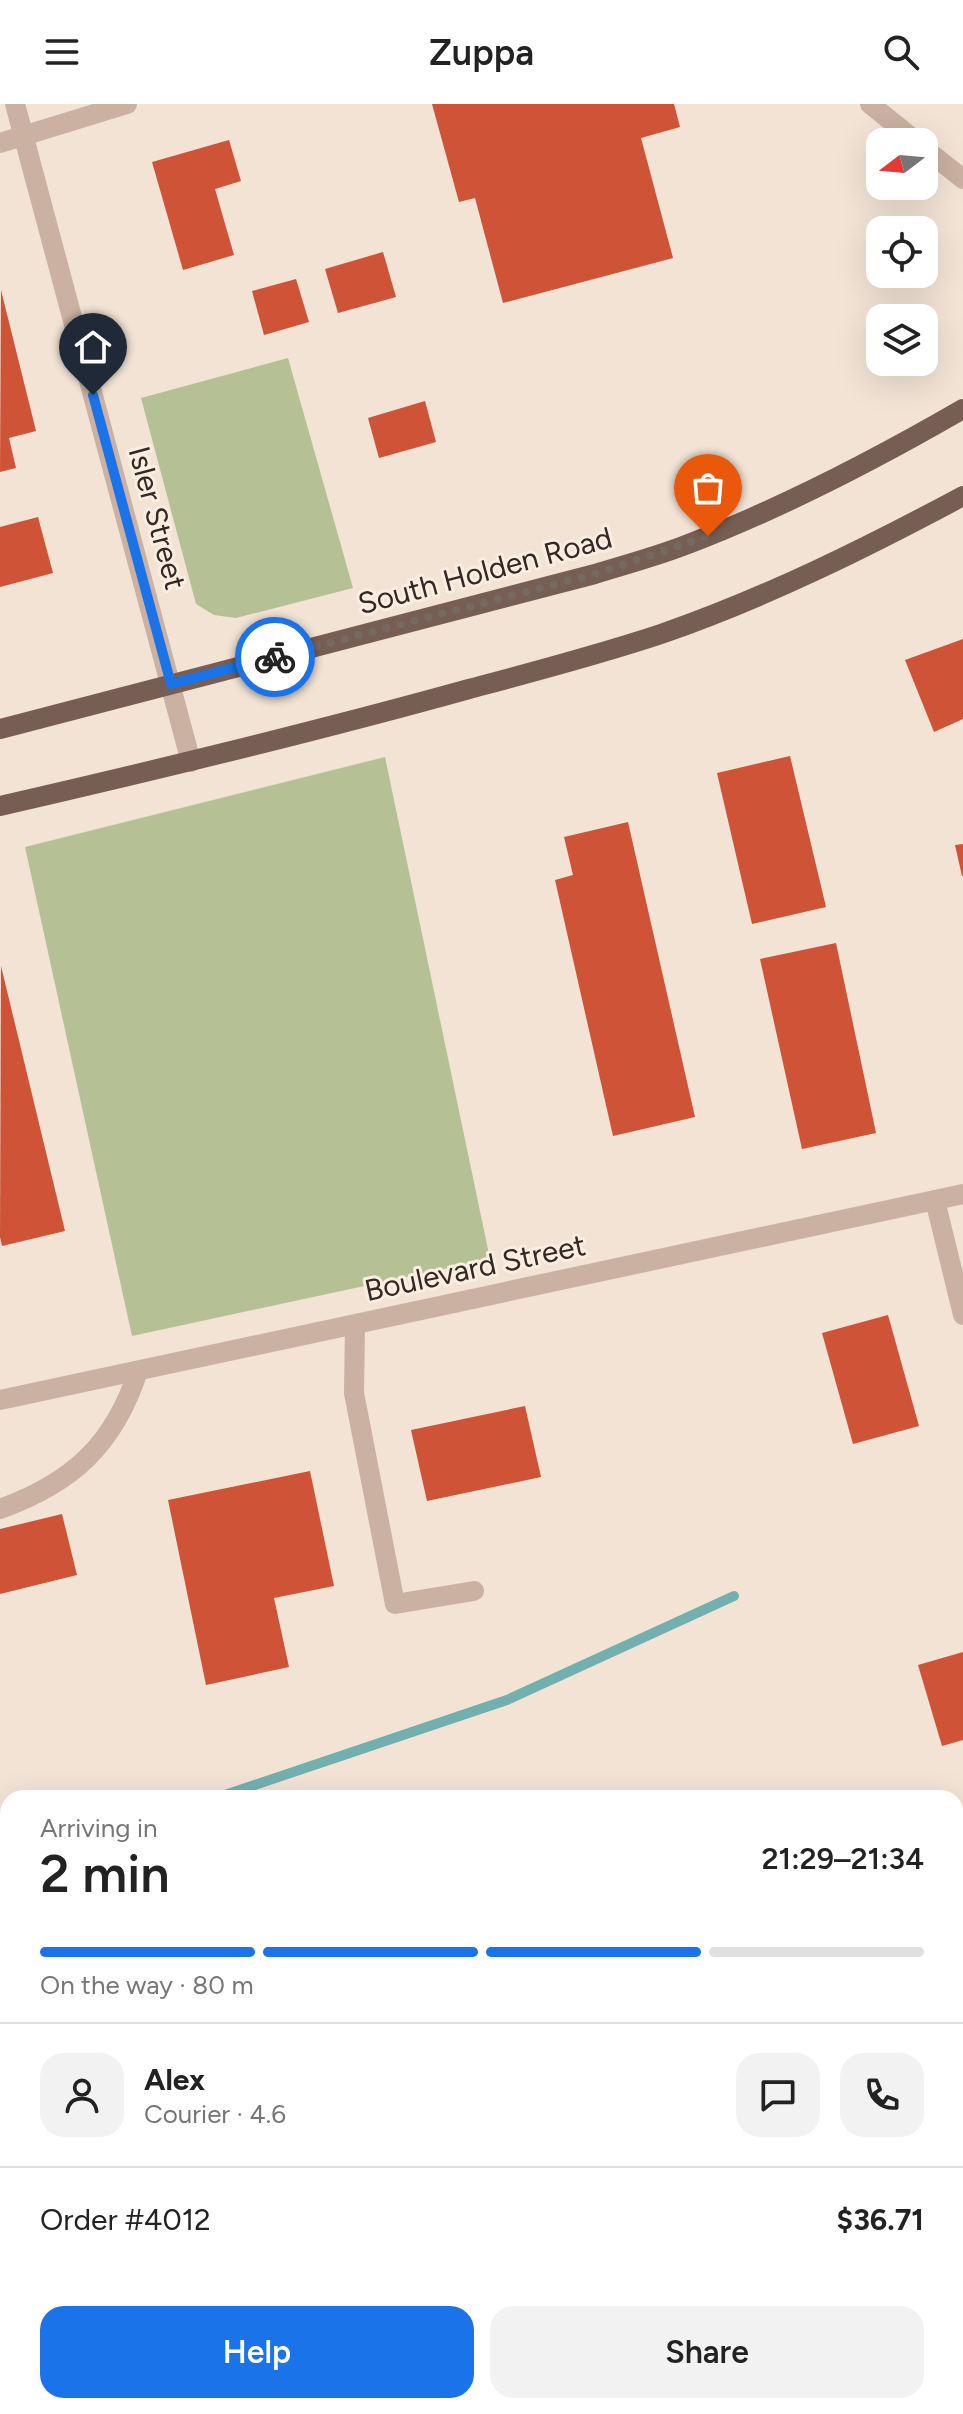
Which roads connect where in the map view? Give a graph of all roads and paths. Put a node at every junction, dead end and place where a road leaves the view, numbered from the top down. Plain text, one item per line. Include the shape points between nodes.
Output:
1 (15, 104) edge
2 (127, 104) edge
3 (870, 104) edge
4 (900, 128) edge
5 (24, 136) junction
6 (0, 143) edge
7 (938, 159) edge
8 (963, 179) edge
9 (963, 409) edge
10 (963, 496) edge
11 (171, 684) junction
12 (0, 729) edge
13 (191, 762) junction
14 (0, 806) edge
15 (963, 1194) edge
16 (935, 1200) junction
17 (963, 1315) edge
18 (355, 1325) junction
19 (138, 1371) junction
20 (0, 1400) edge
21 (0, 1509) edge
22 (474, 1591) dead end

1 - 5 street, Isler Street
2 - 5 street
3 - 4 street
5 - 6 street
5 - 11 street, Isler Street
7 - 8 street
9 - 11 main road, South Holden Road via 808,493 680,547
10 - 13 main road via 825,565 662,633
11 - 12 main road, South Holden Road
11 - 13 street, Isler Street
13 - 14 main road
15 - 16 street, Boulevard Street
16 - 17 street
16 - 18 street, Boulevard Street
18 - 19 street, Boulevard Street
18 - 22 street via 354,1393 395,1604
19 - 20 street, Boulevard Street
19 - 21 street via 127,1404 101,1446 57,1484

